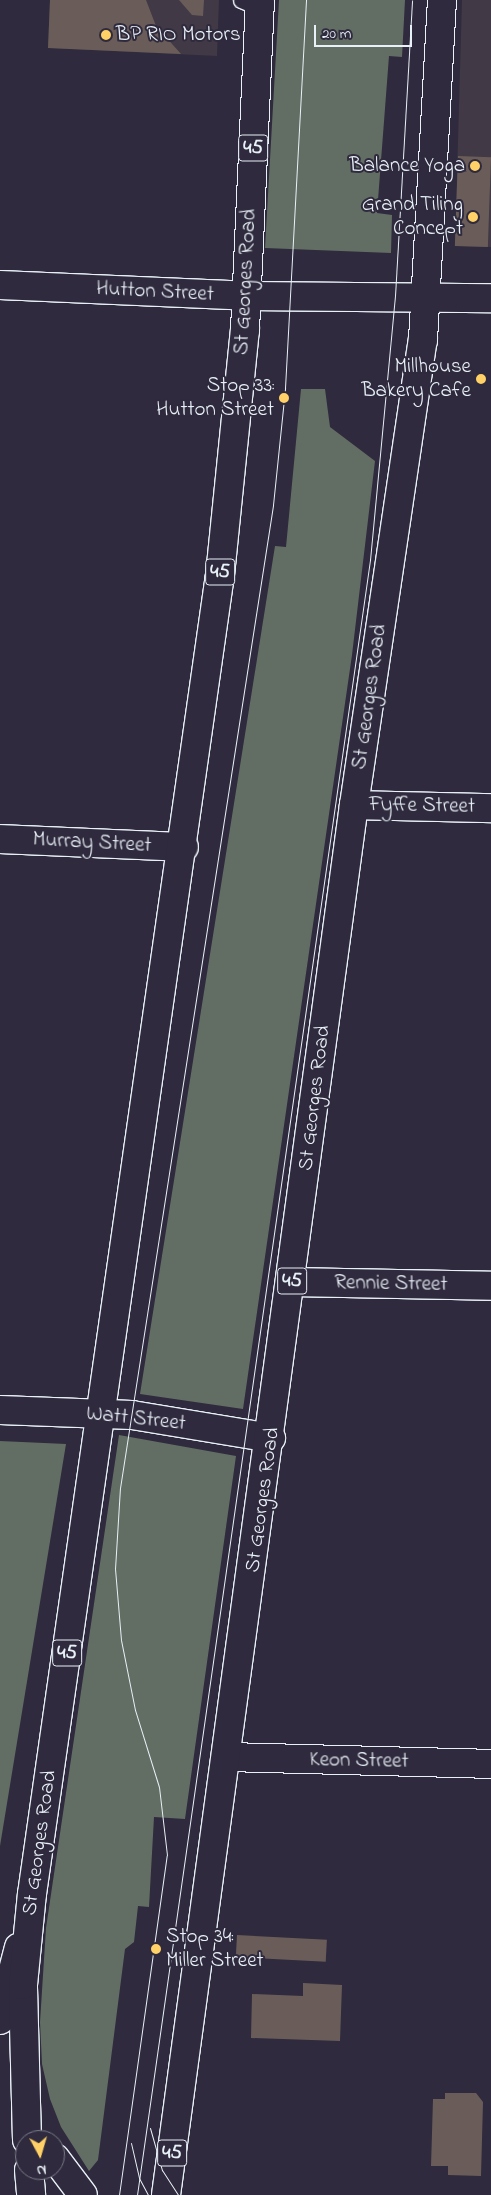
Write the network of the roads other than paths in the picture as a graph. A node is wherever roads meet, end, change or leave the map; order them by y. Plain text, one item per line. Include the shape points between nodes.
1 (442, 0) edge
2 (254, 3) edge
3 (0, 285) edge
4 (247, 296) junction
5 (427, 297) junction
6 (491, 298) edge
7 (354, 805) junction
8 (491, 808) edge
9 (0, 839) edge
10 (184, 847) junction
11 (291, 1282) junction
12 (491, 1286) edge
13 (0, 1410) edge
14 (102, 1413) junction
15 (271, 1438) junction
16 (227, 1757) junction
17 (491, 1764) edge
18 (32, 1894) junction
19 (0, 2020) edge
20 (25, 2111) junction
21 (26, 2130) edge
22 (37, 2130) edge
23 (65, 2171) edge
24 (29, 2180) edge
25 (30, 2195) edge
26 (83, 2195) edge
27 (166, 2195) edge

1 - 5 main road, St Georges Road / 45
2 - 4 main road, St Georges Road / 45
3 - 4 main road, Hutton Street
4 - 5 main road, Hutton Street
4 - 10 main road, St Georges Road / 45 via 220,575
5 - 6 main road, Hutton Street
5 - 7 main road, St Georges Road / 45
7 - 8 main road, Fyffe Street
7 - 11 main road, St Georges Road / 45
9 - 10 main road, Murray Street
10 - 14 main road, St Georges Road / 45
11 - 12 main road, Rennie Street
11 - 15 main road, St Georges Road / 45
13 - 14 main road, Watt Street
14 - 15 main road, Watt Street
14 - 18 main road, St Georges Road / 45
15 - 16 main road, St Georges Road / 45
16 - 17 main road, Keon Street
16 - 27 main road, St Georges Road / 45
18 - 19 main road
18 - 20 main road, St Georges Road / 45 via 23,1985
20 - 21 main road, St Georges Road / 45
20 - 22 main road
23 - 26 main road
24 - 25 main road

